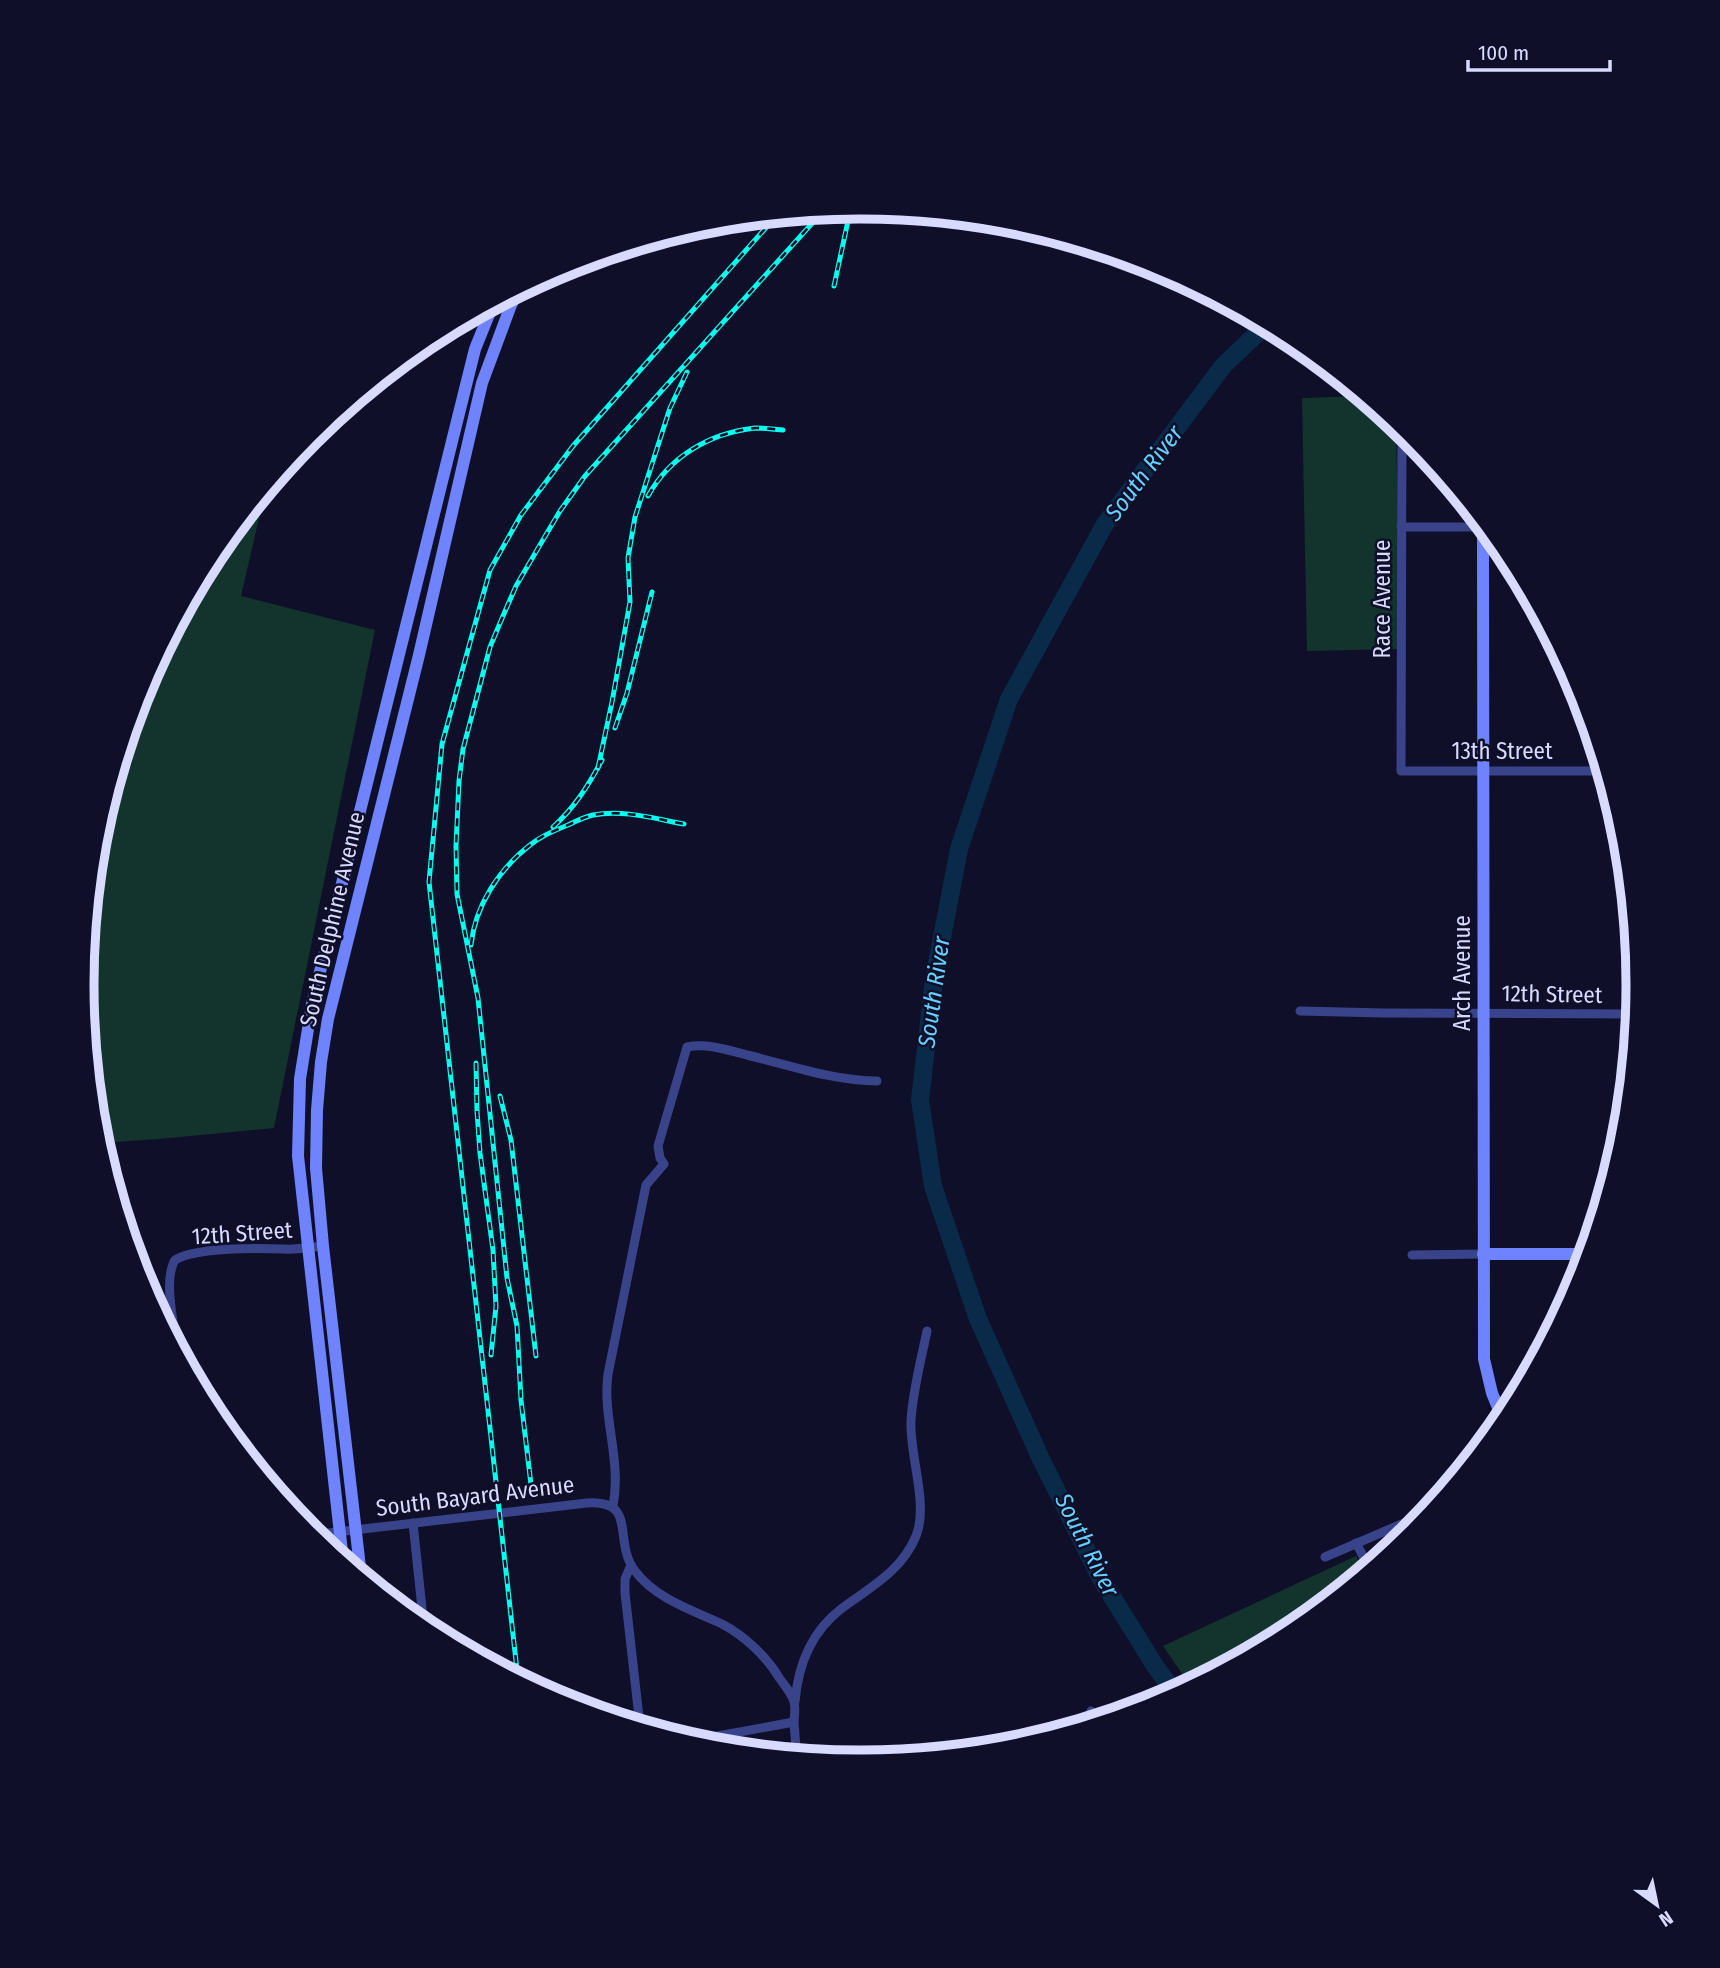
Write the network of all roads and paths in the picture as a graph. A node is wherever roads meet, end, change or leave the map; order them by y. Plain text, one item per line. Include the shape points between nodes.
1 (512, 302) edge
2 (489, 314) edge
3 (1402, 444) edge
4 (1473, 526) edge
5 (1401, 527) junction
6 (1484, 542) edge
7 (1483, 770) junction
8 (1401, 771) joint
9 (1595, 771) edge
10 (1300, 1011) dead end
11 (1483, 1013) junction
12 (1625, 1014) edge
13 (877, 1080) dead end
14 (323, 1247) junction
15 (307, 1248) junction
16 (1483, 1254) junction
17 (1576, 1254) edge
18 (1412, 1255) dead end
19 (174, 1325) edge
20 (927, 1331) dead end
21 (1498, 1407) edge
22 (613, 1506) junction
23 (413, 1523) junction
24 (1403, 1523) edge
25 (356, 1529) junction
26 (340, 1531) junction
27 (327, 1533) edge
28 (1356, 1543) junction
29 (342, 1547) edge
30 (1325, 1557) dead end
31 (1365, 1560) edge
32 (360, 1564) edge
33 (631, 1565) junction
34 (422, 1611) edge
35 (795, 1702) junction
36 (639, 1716) edge
37 (794, 1722) junction
38 (717, 1736) edge
39 (795, 1747) edge

1 - 14 main road, South Delphine Avenue via 482,383 328,1019 317,1110 316,1168
2 - 15 main road, South Delphine Avenue via 475,349 312,1004 298,1118
3 - 5 street, Race Avenue
4 - 5 street
5 - 8 street, Race Avenue
6 - 7 main road, Arch Avenue
7 - 8 street, 13th Street
7 - 9 street, 13th Street
7 - 11 main road, Arch Avenue
10 - 11 street, 12th Street
11 - 12 street, 12th Street
11 - 16 main road, Arch Avenue
13 - 22 street via 687,1046 658,1146 664,1164 646,1185 608,1374 617,1476
14 - 15 street, 12th Street
14 - 25 main road, South Delphine Avenue
15 - 19 street, 12th Street via 251,1248 175,1259 169,1282
15 - 26 main road, South Delphine Avenue
16 - 17 main road
16 - 18 street
16 - 21 main road, Arch Avenue via 1483,1359
20 - 35 street via 911,1422 920,1508 918,1533 896,1567 824,1625 801,1667
22 - 23 street, South Bayard Avenue via 587,1503
22 - 33 street
23 - 25 street, South Bayard Avenue
23 - 34 street
24 - 28 street
25 - 26 street, South Bayard Avenue
25 - 32 main road, South Delphine Avenue
26 - 27 street, South Bayard Avenue
26 - 29 main road, South Delphine Avenue
28 - 30 street
28 - 31 street
33 - 35 street via 655,1590 724,1625 754,1647
33 - 36 street via 625,1592
35 - 37 street
37 - 38 street
37 - 39 street

